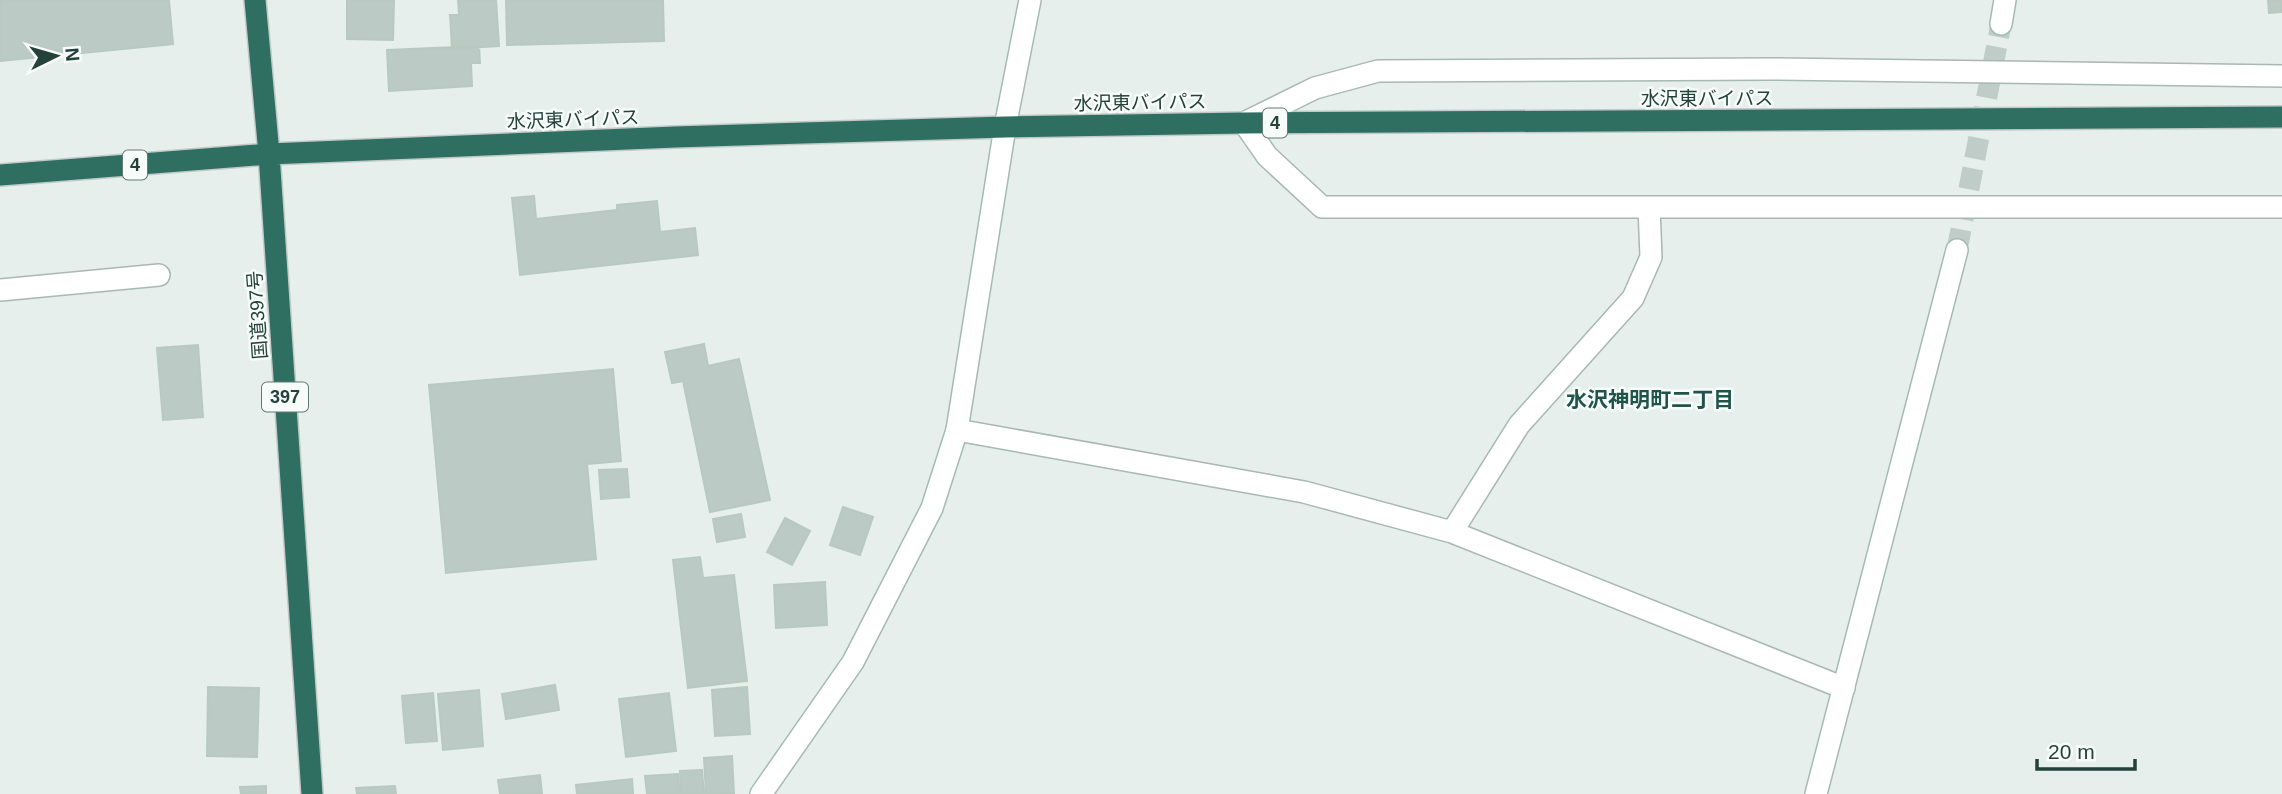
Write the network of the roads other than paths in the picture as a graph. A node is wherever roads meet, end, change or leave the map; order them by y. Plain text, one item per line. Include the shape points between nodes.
1 (255, 0) edge
2 (1030, 0) edge
3 (2005, 0) edge
4 (2001, 24) tunnel mouth
5 (2282, 75) edge
6 (2282, 117) edge
7 (1244, 123) junction
8 (1005, 127) junction
9 (269, 155) junction
10 (0, 175) edge
11 (1649, 207) junction
12 (2282, 207) edge
13 (1957, 250) tunnel mouth
14 (159, 275) dead end
15 (0, 290) edge
16 (957, 430) junction
17 (1452, 532) junction
18 (1844, 688) junction
19 (312, 794) edge
20 (761, 794) edge
21 (1816, 794) edge

1 - 9 highway, 国道397号 / 397
2 - 8 street
3 - 4 street
5 - 7 street via 1772,69 1378,71 1315,88
6 - 7 highway, 水沢東バイパス / 4
7 - 8 highway, 水沢東バイパス / 4
7 - 11 street via 1267,156 1322,207
8 - 9 highway, 水沢東バイパス / 4
8 - 16 street
9 - 10 highway, 水沢東バイパス / 4
9 - 19 highway, 国道397号 / 397
11 - 12 street
11 - 17 street via 1651,257 1633,298 1519,425
13 - 18 street
14 - 15 street
16 - 17 street via 1304,492
16 - 20 street via 932,508 853,662
17 - 18 street
18 - 21 street

